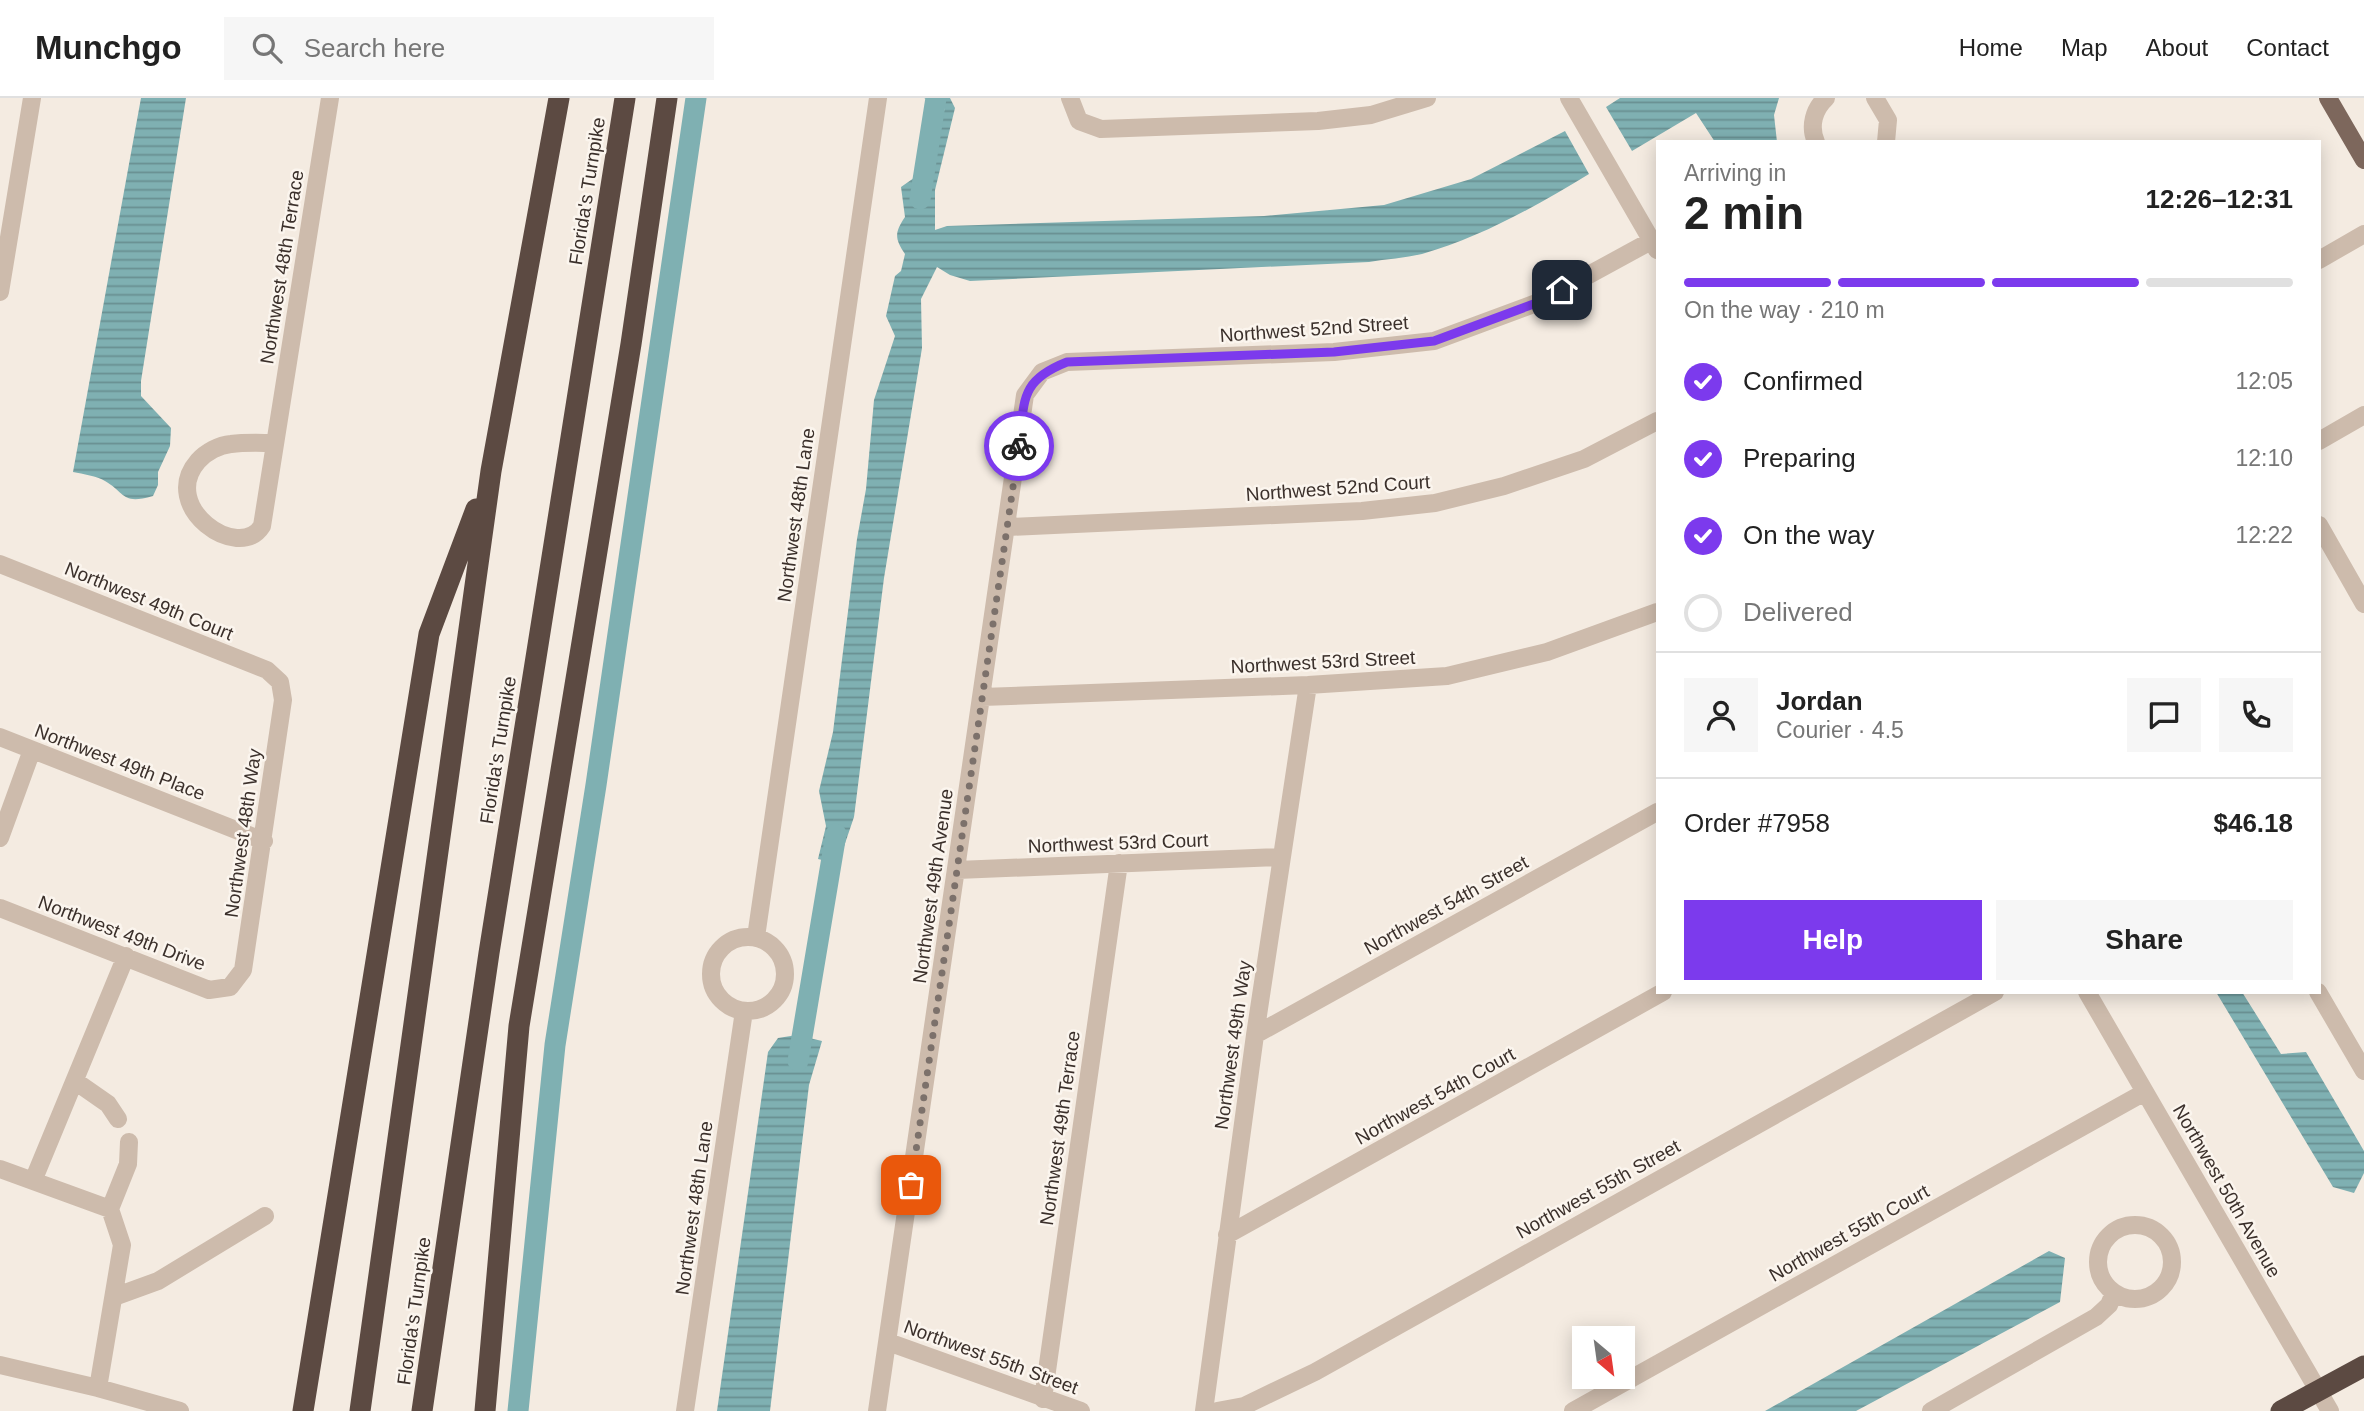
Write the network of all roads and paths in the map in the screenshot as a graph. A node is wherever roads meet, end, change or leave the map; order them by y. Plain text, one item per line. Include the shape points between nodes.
1 (32, 98) edge
2 (330, 98) edge
3 (559, 98) edge
4 (625, 98) edge
5 (667, 98) edge
6 (878, 98) edge
7 (1070, 98) edge
8 (1427, 98) edge
9 (1569, 98) edge
10 (1826, 98) edge
11 (1875, 98) edge
12 (2328, 98) edge
13 (1816, 140) edge
14 (1886, 140) edge
15 (2364, 160) edge
16 (2364, 234) edge
17 (1654, 246) edge
18 (2321, 259) edge
19 (0, 292) edge
20 (1042, 372) joint
21 (2364, 415) edge
22 (1656, 422) edge
23 (2321, 440) edge
24 (275, 443) junction
25 (491, 471) junction
26 (1007, 527) junction
27 (2321, 529) edge
28 (0, 564) edge
29 (2364, 602) edge
30 (1656, 612) edge
31 (280, 682) joint
32 (1308, 685) junction
33 (982, 697) junction
34 (0, 737) edge
35 (32, 750) junction
36 (1656, 813) edge
37 (0, 838) edge
38 (264, 841) junction
39 (1281, 857) junction
40 (1119, 863) junction
41 (957, 870) junction
42 (0, 908) edge
43 (756, 937) junction
44 (127, 956) junction
45 (230, 987) joint
46 (1659, 994) edge
47 (1991, 994) edge
48 (2088, 994) edge
49 (2319, 994) edge
50 (744, 1011) junction
51 (1255, 1035) junction
52 (2364, 1071) edge
53 (75, 1081) junction
54 (2145, 1092) junction
55 (118, 1119) dead end
56 (129, 1142) dead end
57 (0, 1170) edge
58 (33, 1181) junction
59 (110, 1209) junction
60 (265, 1216) dead end
61 (1227, 1236) junction
62 (2114, 1293) junction
63 (114, 1297) junction
64 (888, 1342) junction
65 (0, 1366) edge
66 (2364, 1366) edge
67 (98, 1388) junction
68 (2318, 1390) junction
69 (1043, 1399) junction
70 (180, 1411) edge
71 (303, 1411) edge
72 (360, 1411) edge
73 (422, 1411) edge
74 (485, 1411) edge
75 (685, 1411) edge
76 (877, 1411) edge
77 (1081, 1411) edge
78 (1204, 1411) edge
79 (1217, 1411) edge
80 (1573, 1411) edge
81 (1931, 1411) edge
82 (2281, 1411) edge
83 (2330, 1411) edge

1 - 19 street
2 - 24 street, Northwest 48th Terrace
3 - 25 highway, Florida's Turnpike
4 - 73 highway, Florida's Turnpike via 491,940
5 - 74 highway via 519,1026
6 - 43 street, Northwest 48th Lane
7 - 8 street via 1079,121 1101,129 1318,121 1371,115
9 - 17 street
10 - 13 street via 1812,124
11 - 14 street via 1888,120
12 - 15 main road
16 - 18 street
17 - 20 street, Northwest 52nd Street via 1539,302 1434,341 1334,352 1067,362
20 - 26 street, Northwest 49th Avenue via 1025,395
21 - 23 street
22 - 26 street, Northwest 52nd Court via 1584,459 1435,503
24 - 24 street, Northwest 48th Terrace via 230,444 202,457 193,467 186,489 201,522 242,539 258,532
25 - 71 highway via 429,634
25 - 72 highway, Florida's Turnpike
26 - 33 street, Northwest 49th Avenue
27 - 29 street
28 - 31 street, Northwest 49th Court via 267,670
30 - 32 street, Northwest 53rd Street via 1547,652 1447,676
31 - 38 street, Northwest 48th Way via 283,700
32 - 33 street, Northwest 53rd Street
32 - 39 street, Northwest 49th Way
33 - 41 street, Northwest 49th Avenue
34 - 35 street, Northwest 49th Place
35 - 37 street
35 - 38 street, Northwest 49th Place
36 - 51 street, Northwest 54th Street
38 - 45 street, Northwest 48th Way via 243,970
39 - 40 street, Northwest 53rd Court
39 - 51 street, Northwest 49th Way
40 - 41 street, Northwest 53rd Court
40 - 69 street, Northwest 49th Terrace
41 - 64 street, Northwest 49th Avenue
42 - 44 street, Northwest 49th Drive
43 - 50 street via 767,941 782,957 785,980 775,1000
43 - 50 street via 732,940 715,956 711,968 715,991 732,1007
44 - 45 street, Northwest 49th Drive via 209,990
44 - 53 street
46 - 61 street, Northwest 54th Court
47 - 79 street, Northwest 55th Street via 1315,1372 1244,1406
48 - 54 street, Northwest 50th Avenue
49 - 52 street
50 - 75 street, Northwest 48th Lane
51 - 61 street, Northwest 49th Way
53 - 55 street via 108,1104
53 - 58 street
54 - 68 street, Northwest 50th Avenue
54 - 80 street, Northwest 55th Court
56 - 59 street via 128,1164
57 - 58 street
58 - 59 street
59 - 63 street via 122,1245
60 - 63 street via 158,1280
61 - 78 street, Northwest 49th Way
62 - 62 street via 2136,1299 2165,1282 2170,1249 2156,1231 2134,1225 2112,1232 2104,1241 2098,1263
62 - 81 street via 2096,1317
63 - 67 street
64 - 69 street, Northwest 55th Street
64 - 76 street, Northwest 49th Avenue
65 - 67 street
66 - 68 highway
67 - 70 street
68 - 82 highway
68 - 83 street, Northwest 50th Avenue
69 - 77 street, Northwest 55th Street

